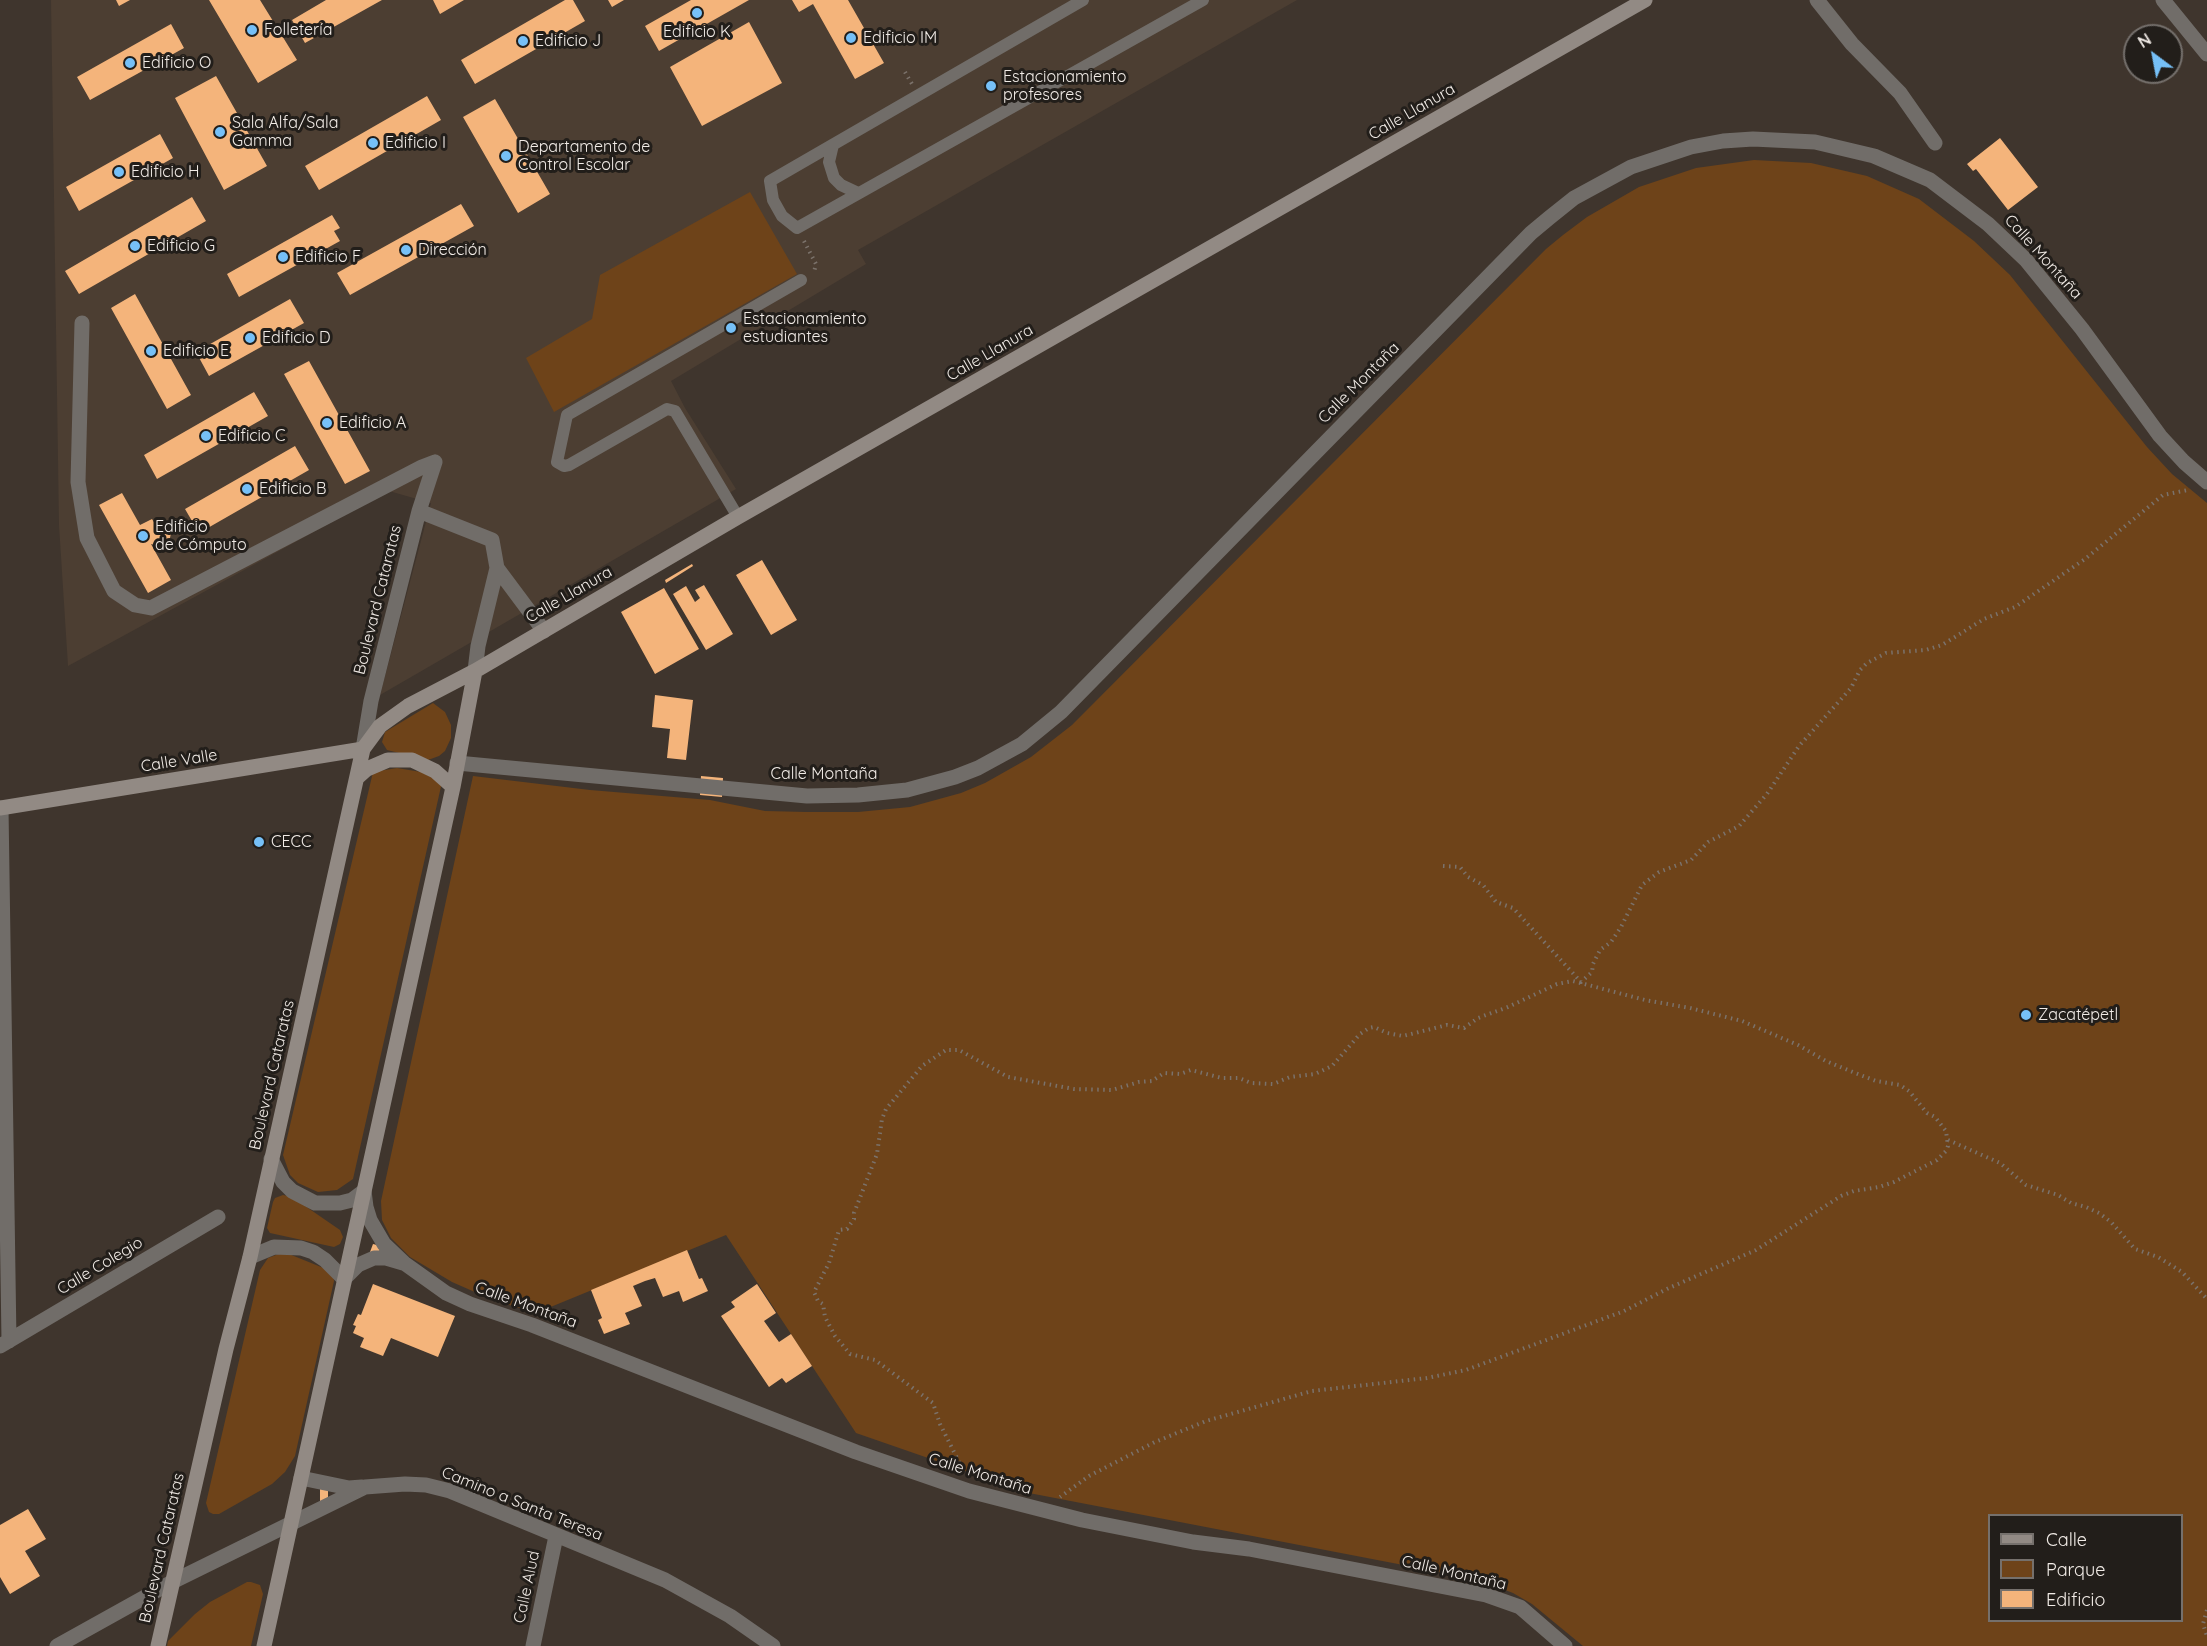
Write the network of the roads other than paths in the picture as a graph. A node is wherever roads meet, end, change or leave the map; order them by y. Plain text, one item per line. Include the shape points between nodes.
1 (1083, 0) edge
2 (1203, 0) edge
3 (1645, 0) edge
4 (1817, 0) edge
5 (2163, 0) edge
6 (2207, 54) edge
7 (1935, 143) dead end
8 (833, 145) junction
9 (858, 193) junction
10 (801, 280) road end
11 (82, 323) dead end
12 (2207, 482) edge
13 (420, 511) junction
14 (738, 517) junction
15 (497, 568) junction
16 (544, 631) junction
17 (475, 671) junction
18 (363, 749) junction
19 (457, 763) junction
20 (358, 777) junction
21 (453, 788) junction
22 (0, 808) edge
23 (271, 1159) junction
24 (364, 1191) junction
25 (218, 1217) dead end
26 (250, 1257) junction
27 (404, 1263) junction
28 (344, 1279) junction
29 (5, 1344) edge
30 (301, 1478) junction
31 (365, 1487) junction
32 (291, 1524) junction
33 (556, 1536) junction
34 (172, 1582) junction
35 (57, 1646) edge
36 (158, 1646) edge
37 (264, 1646) edge
38 (533, 1646) edge
39 (772, 1646) edge
40 (1565, 1646) edge

1 - 8 lane
2 - 9 lane
3 - 14 street, Calle Llanura
4 - 7 street via 1852,44 1900,93
5 - 6 street
8 - 9 lane via 829,162 834,178
8 - 9 lane via 770,181 777,208 797,228
10 - 14 lane via 567,415 557,462 564,466 667,409 675,411
11 - 13 street, Boulevard Cataratas via 78,482 87,538 114,591 135,605 152,608 435,462
12 - 19 street, Calle Montaña via 2160,436 2026,260 1988,224 1930,180 1874,156 1825,143 1784,139 1723,141 1630,167 1574,198 1549,218 1060,712 1022,744 978,768 907,790 815,796
13 - 15 street, Boulevard Cataratas via 492,540
13 - 18 street, Boulevard Cataratas via 371,701
14 - 16 street, Calle Llanura
15 - 16 street
15 - 17 street
16 - 17 street, Calle Llanura
17 - 18 street, Calle Llanura via 408,706 380,726
17 - 19 street
18 - 20 street, Boulevard Cataratas
18 - 22 street, Calle Valle
19 - 21 street
20 - 21 street via 388,760 412,760 435,771
20 - 23 street, Boulevard Cataratas
21 - 24 street
22 - 29 street
23 - 24 street via 287,1187 315,1203 340,1203
23 - 26 street, Boulevard Cataratas
24 - 27 street, Calle Montaña via 376,1232
24 - 28 street
25 - 29 street, Calle Colegio
26 - 28 street via 274,1247 301,1248 325,1260
26 - 34 street, Boulevard Cataratas
27 - 28 street, Calle Montaña via 374,1258 358,1265
27 - 40 street, Calle Montaña via 470,1304 912,1473 1093,1523 1486,1595 1520,1607
28 - 30 street
30 - 31 street via 349,1488
30 - 32 street
31 - 32 street, Camino a Santa Teresa
31 - 33 street, Camino a Santa Teresa via 405,1484 450,1491
32 - 34 street, Camino a Santa Teresa
32 - 37 street
33 - 38 street, Calle Alud
33 - 39 street, Camino a Santa Teresa via 674,1584
34 - 35 street, Camino a Santa Teresa
34 - 36 street, Boulevard Cataratas

